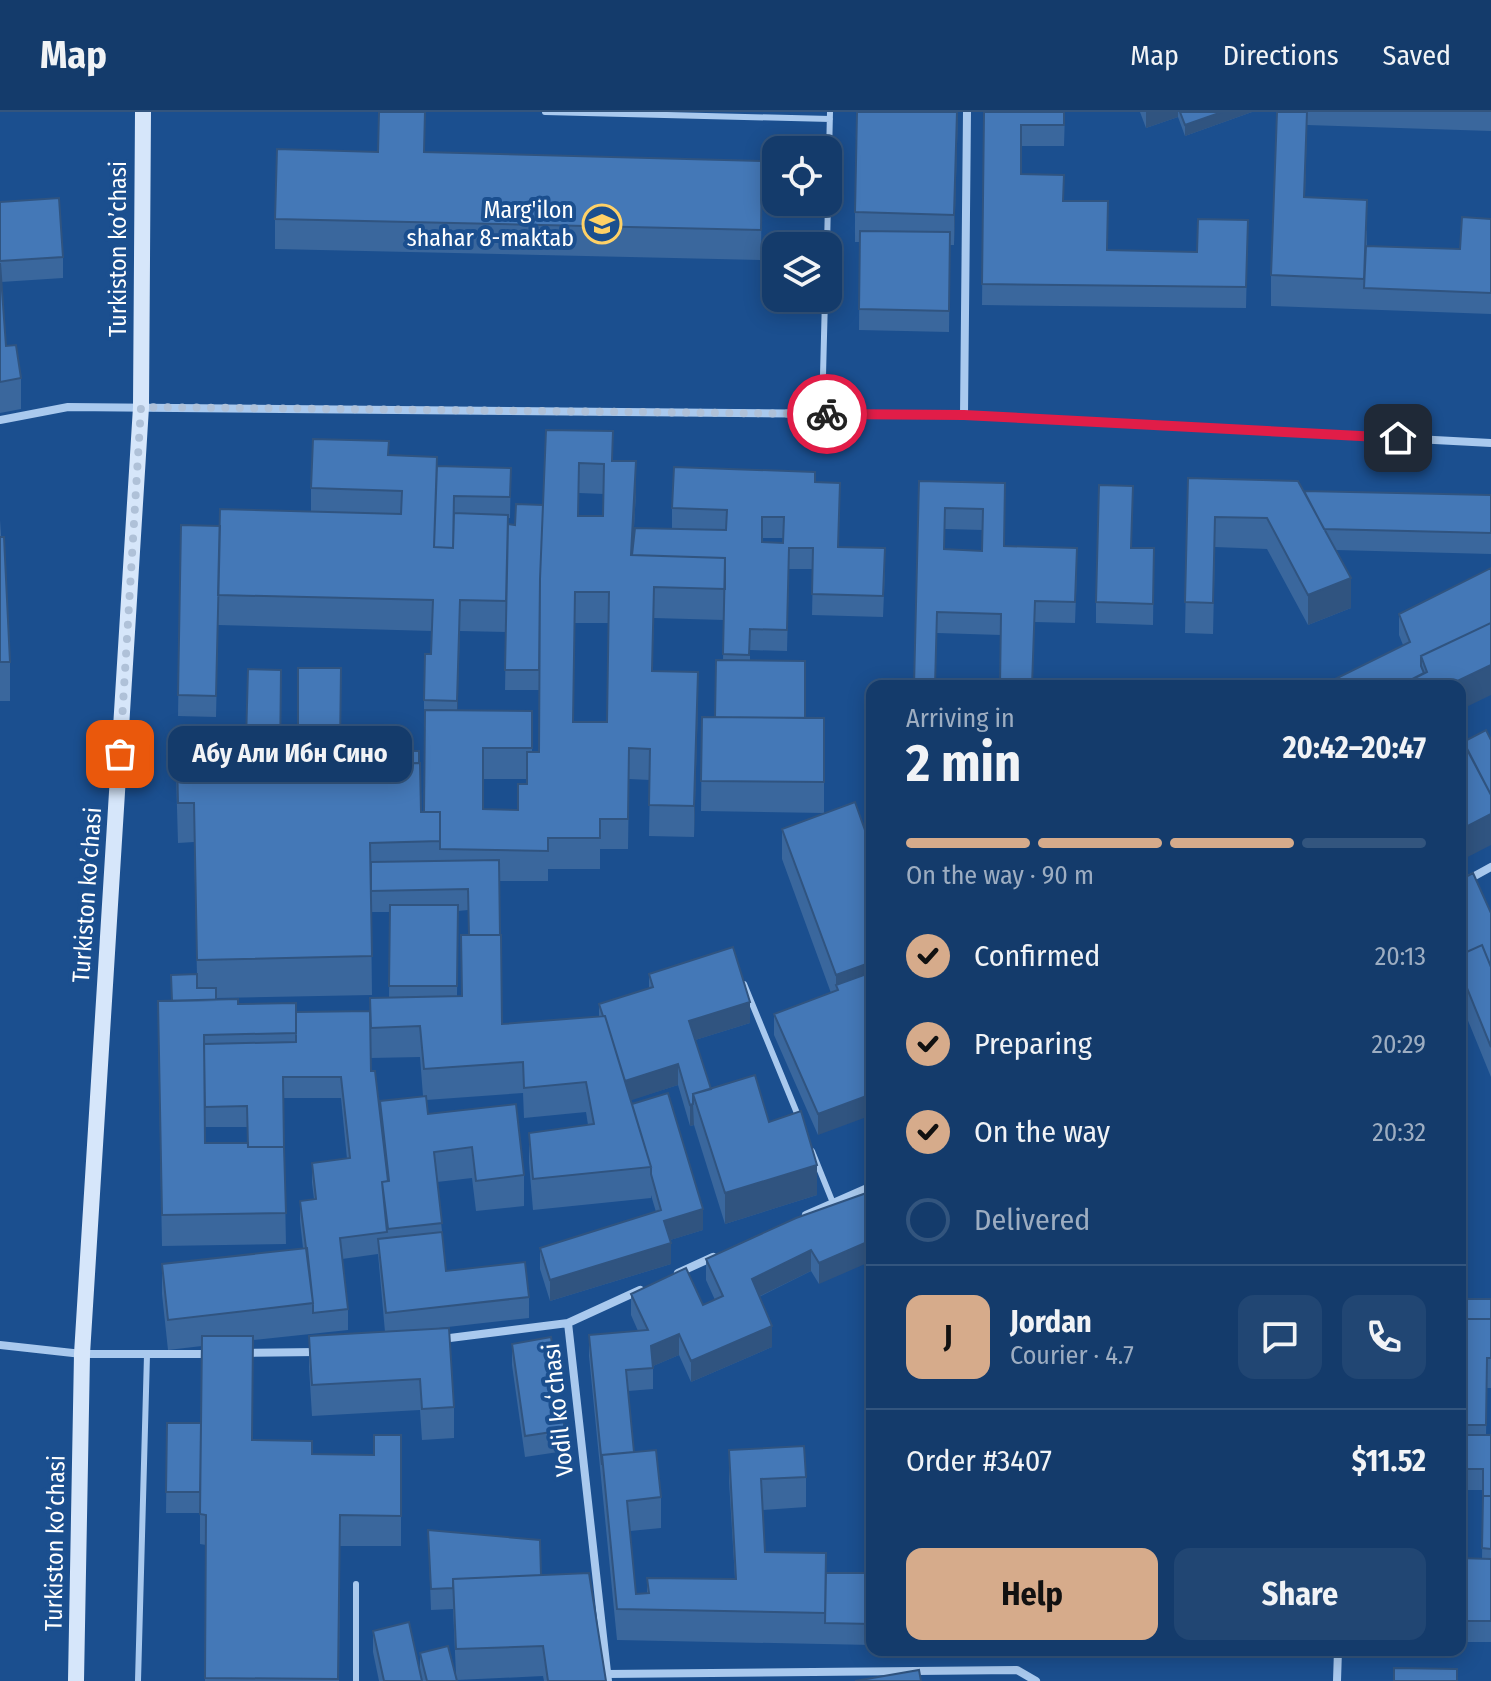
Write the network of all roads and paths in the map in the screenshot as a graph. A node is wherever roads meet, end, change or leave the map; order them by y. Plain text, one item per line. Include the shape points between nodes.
1 (143, 112) edge
2 (545, 112) edge
3 (967, 112) edge
4 (830, 115) edge
5 (830, 136) edge
6 (825, 312) edge
7 (141, 407) junction
8 (822, 414) junction
9 (964, 415) junction
10 (0, 420) edge
11 (1491, 443) edge
12 (1491, 867) edge
13 (1466, 881) edge
14 (738, 971) edge
15 (804, 1130) edge
16 (810, 1145) edge
17 (866, 1189) edge
18 (833, 1203) junction
19 (792, 1222) edge
20 (722, 1253) edge
21 (666, 1279) edge
22 (652, 1285) edge
23 (568, 1323) junction
24 (426, 1341) edge
25 (0, 1345) edge
26 (332, 1352) edge
27 (239, 1353) edge
28 (82, 1354) junction
29 (224, 1354) edge
30 (147, 1355) junction
31 (356, 1584) dead end
32 (1338, 1656) edge
33 (608, 1677) edge
34 (76, 1681) edge
35 (138, 1681) edge
36 (356, 1681) edge
37 (1036, 1681) edge
38 (1337, 1681) edge

1 - 7 main road, Turkiston ko’chasi
2 - 4 lane
3 - 9 street
4 - 5 lane
6 - 8 lane
7 - 8 street
7 - 10 street via 68,407
7 - 28 main road, Turkiston ko’chasi
8 - 9 street
9 - 11 street
12 - 13 street
14 - 15 lane
16 - 18 lane
17 - 18 street
18 - 19 street
20 - 21 street
22 - 23 street, Vodil koʻchasi
23 - 24 street
23 - 33 street, Vodil koʻchasi
25 - 28 street
26 - 27 street
28 - 30 street
28 - 34 main road, Turkiston ko’chasi
29 - 30 street
30 - 35 lane
31 - 36 lane
32 - 38 street
33 - 37 street via 1017,1670

